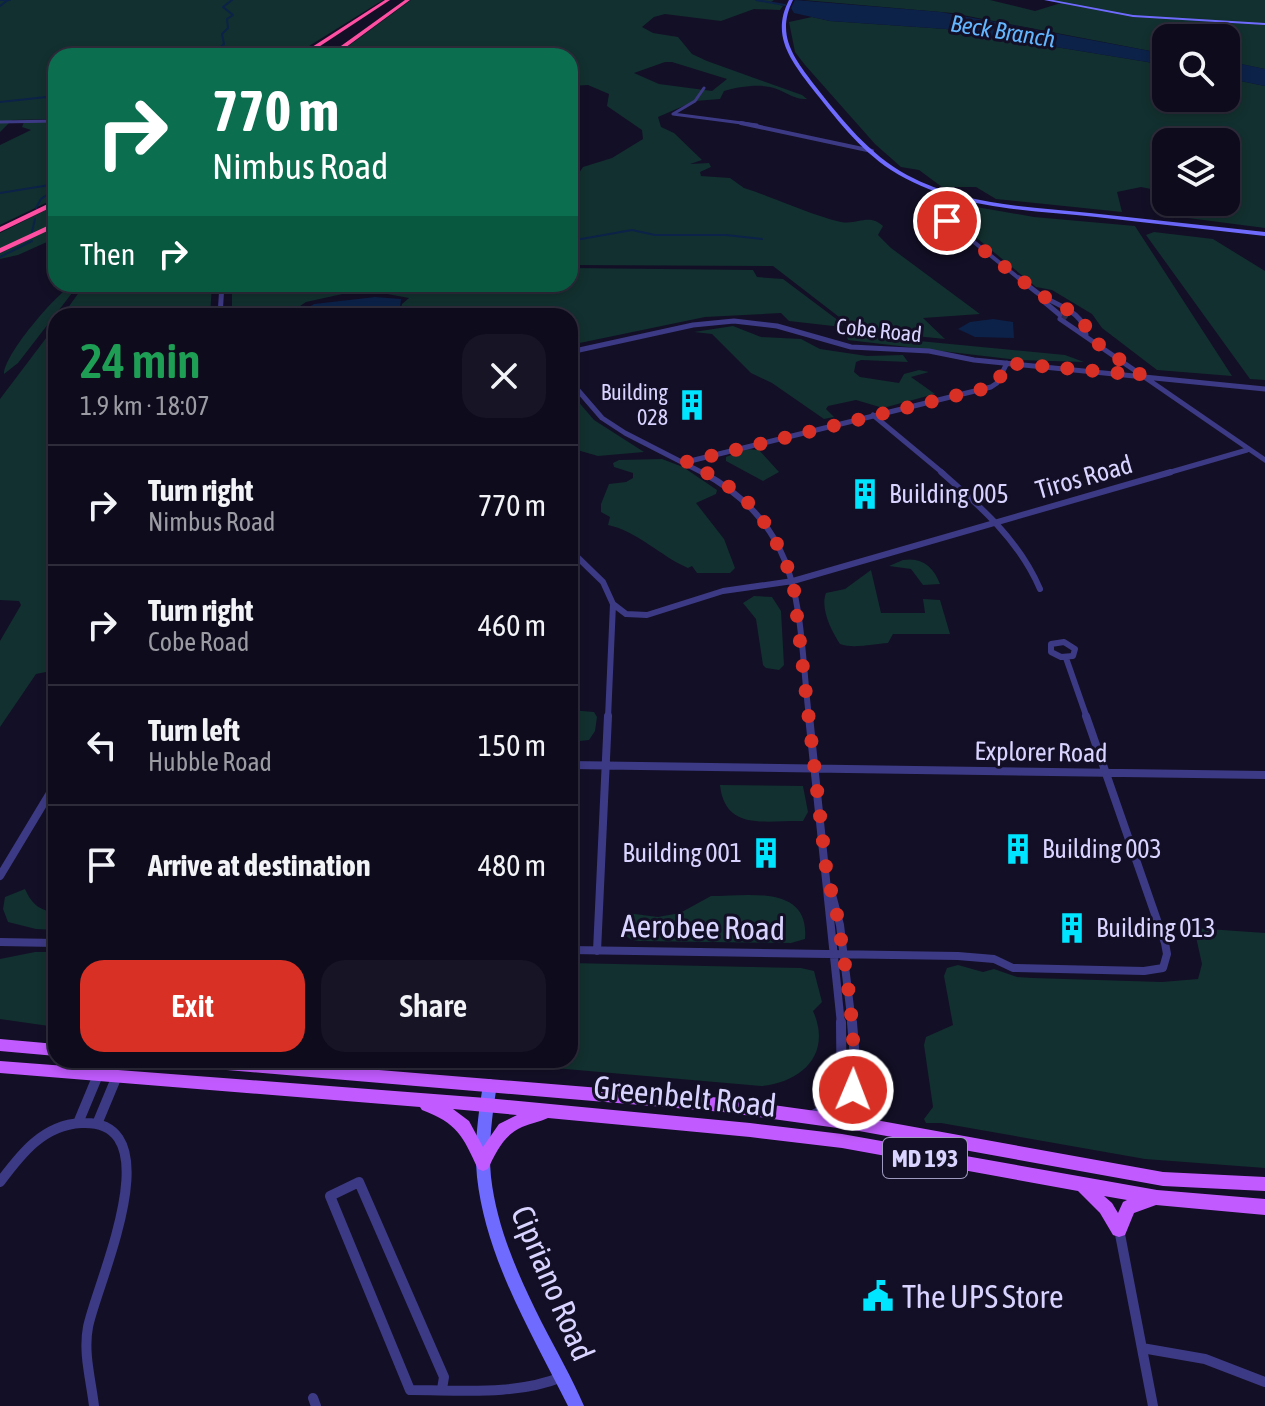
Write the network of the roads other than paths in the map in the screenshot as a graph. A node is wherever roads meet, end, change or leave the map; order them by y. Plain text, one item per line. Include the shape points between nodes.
1 (388, 0) edge
2 (408, 0) edge
3 (791, 0) edge
4 (1046, 0) edge
5 (1265, 24) edge
6 (313, 48) edge
7 (341, 48) edge
8 (704, 88) dead end
9 (48, 121) edge
10 (0, 122) edge
11 (872, 151) junction
12 (945, 193) junction
13 (48, 206) edge
14 (48, 228) edge
15 (0, 230) edge
16 (1265, 234) edge
17 (0, 251) edge
18 (1011, 273) junction
19 (1086, 335) junction
20 (578, 350) edge
21 (1007, 363) junction
22 (1141, 375) junction
23 (1265, 389) edge
24 (578, 390) edge
25 (873, 415) junction
26 (1247, 450) junction
27 (1265, 460) edge
28 (686, 462) junction
29 (996, 523) junction
30 (578, 558) edge
31 (793, 581) junction
32 (1040, 589) dead end
33 (613, 604) junction
34 (1066, 658) dead end
35 (578, 765) edge
36 (606, 766) junction
37 (816, 769) junction
38 (1106, 773) junction
39 (1265, 775) edge
40 (48, 796) edge
41 (0, 876) edge
42 (0, 942) edge
43 (48, 943) edge
44 (578, 950) edge
45 (597, 951) junction
46 (839, 955) junction
47 (0, 1045) edge
48 (48, 1049) edge
49 (0, 1067) edge
50 (279, 1068) edge
51 (98, 1075) junction
52 (117, 1076) junction
53 (490, 1085) junction
54 (840, 1086) junction
55 (409, 1099) junction
56 (486, 1105) junction
57 (554, 1111) junction
58 (843, 1115) junction
59 (809, 1117) junction
60 (78, 1123) junction
61 (97, 1124) junction
62 (483, 1164) junction
63 (0, 1182) edge
64 (1265, 1184) edge
65 (1084, 1187) junction
66 (1157, 1198) junction
67 (1265, 1207) edge
68 (1119, 1229) junction
69 (1142, 1348) junction
70 (562, 1377) junction
71 (1265, 1382) edge
72 (442, 1389) junction
73 (94, 1406) edge
74 (576, 1406) edge
75 (1153, 1406) edge

1 - 6 highway
2 - 7 highway
3 - 11 main road via 784,25 790,57
4 - 5 main road via 1133,16
8 - 11 street via 695,101 673,114 741,121
9 - 10 street
11 - 12 main road via 903,175
12 - 16 main road via 1017,208
12 - 18 street via 933,201 933,209
13 - 15 highway
14 - 17 highway
18 - 19 street via 1014,282
18 - 19 street via 1074,313 1085,324
19 - 22 street
20 - 21 street, Cobe Road via 734,321 777,326 851,347
21 - 22 street, Cobe Road
21 - 25 street via 991,387
22 - 23 street
22 - 26 street
24 - 28 street via 602,418
25 - 28 street
25 - 29 street
26 - 27 street
26 - 29 street, Tiros Road
28 - 31 street via 725,484 762,518
29 - 31 street, Tiros Road
29 - 32 street via 1033,567
30 - 33 street via 603,582
31 - 33 street, Tiros Road via 723,591 647,615 626,614
31 - 37 street
33 - 36 street
34 - 38 street
35 - 36 street, Explorer Road
36 - 37 street, Explorer Road
36 - 45 street
37 - 38 street, Explorer Road
37 - 46 street via 827,899
38 - 39 street, Explorer Road
38 - 46 street, Aerobee Road via 1165,943 1163,968 1024,969 984,957
40 - 41 street
42 - 43 street
44 - 45 street, Aerobee Road
45 - 46 street, Aerobee Road
46 - 54 street
46 - 58 street via 855,1057 853,1090
47 - 48 main road
49 - 51 main road, Greenbelt Road / MD 193
50 - 53 main road, Greenbelt Road / MD 193
51 - 52 main road, Greenbelt Road / MD 193
51 - 60 street
52 - 55 main road, Greenbelt Road / MD 193
52 - 61 street
53 - 56 main road, Cipriano Road
53 - 59 main road, Greenbelt Road / MD 193
54 - 58 street
54 - 59 street via 829,1107
55 - 56 main road, Greenbelt Road / MD 193
55 - 62 main road via 463,1122
56 - 57 main road, Greenbelt Road / MD 193
56 - 62 main road, Cipriano Road
57 - 62 main road via 519,1118 504,1128
57 - 65 main road, Greenbelt Road / MD 193 via 842,1141
58 - 59 main road, Greenbelt Road / MD 193
58 - 64 main road, Greenbelt Road / MD 193 via 1163,1179
60 - 61 street
60 - 63 street via 38,1138
61 - 73 street via 120,1138 126,1168 120,1227 88,1324
62 - 70 main road, Cipriano Road via 498,1236
65 - 66 main road, Greenbelt Road / MD 193
65 - 68 main road
66 - 67 main road, Greenbelt Road / MD 193
66 - 68 main road via 1129,1207
68 - 69 street
69 - 71 street via 1199,1356
69 - 75 street
70 - 72 street via 537,1388
70 - 74 main road, Cipriano Road
72 - 72 street via 410,1390 330,1196 359,1182 444,1377

